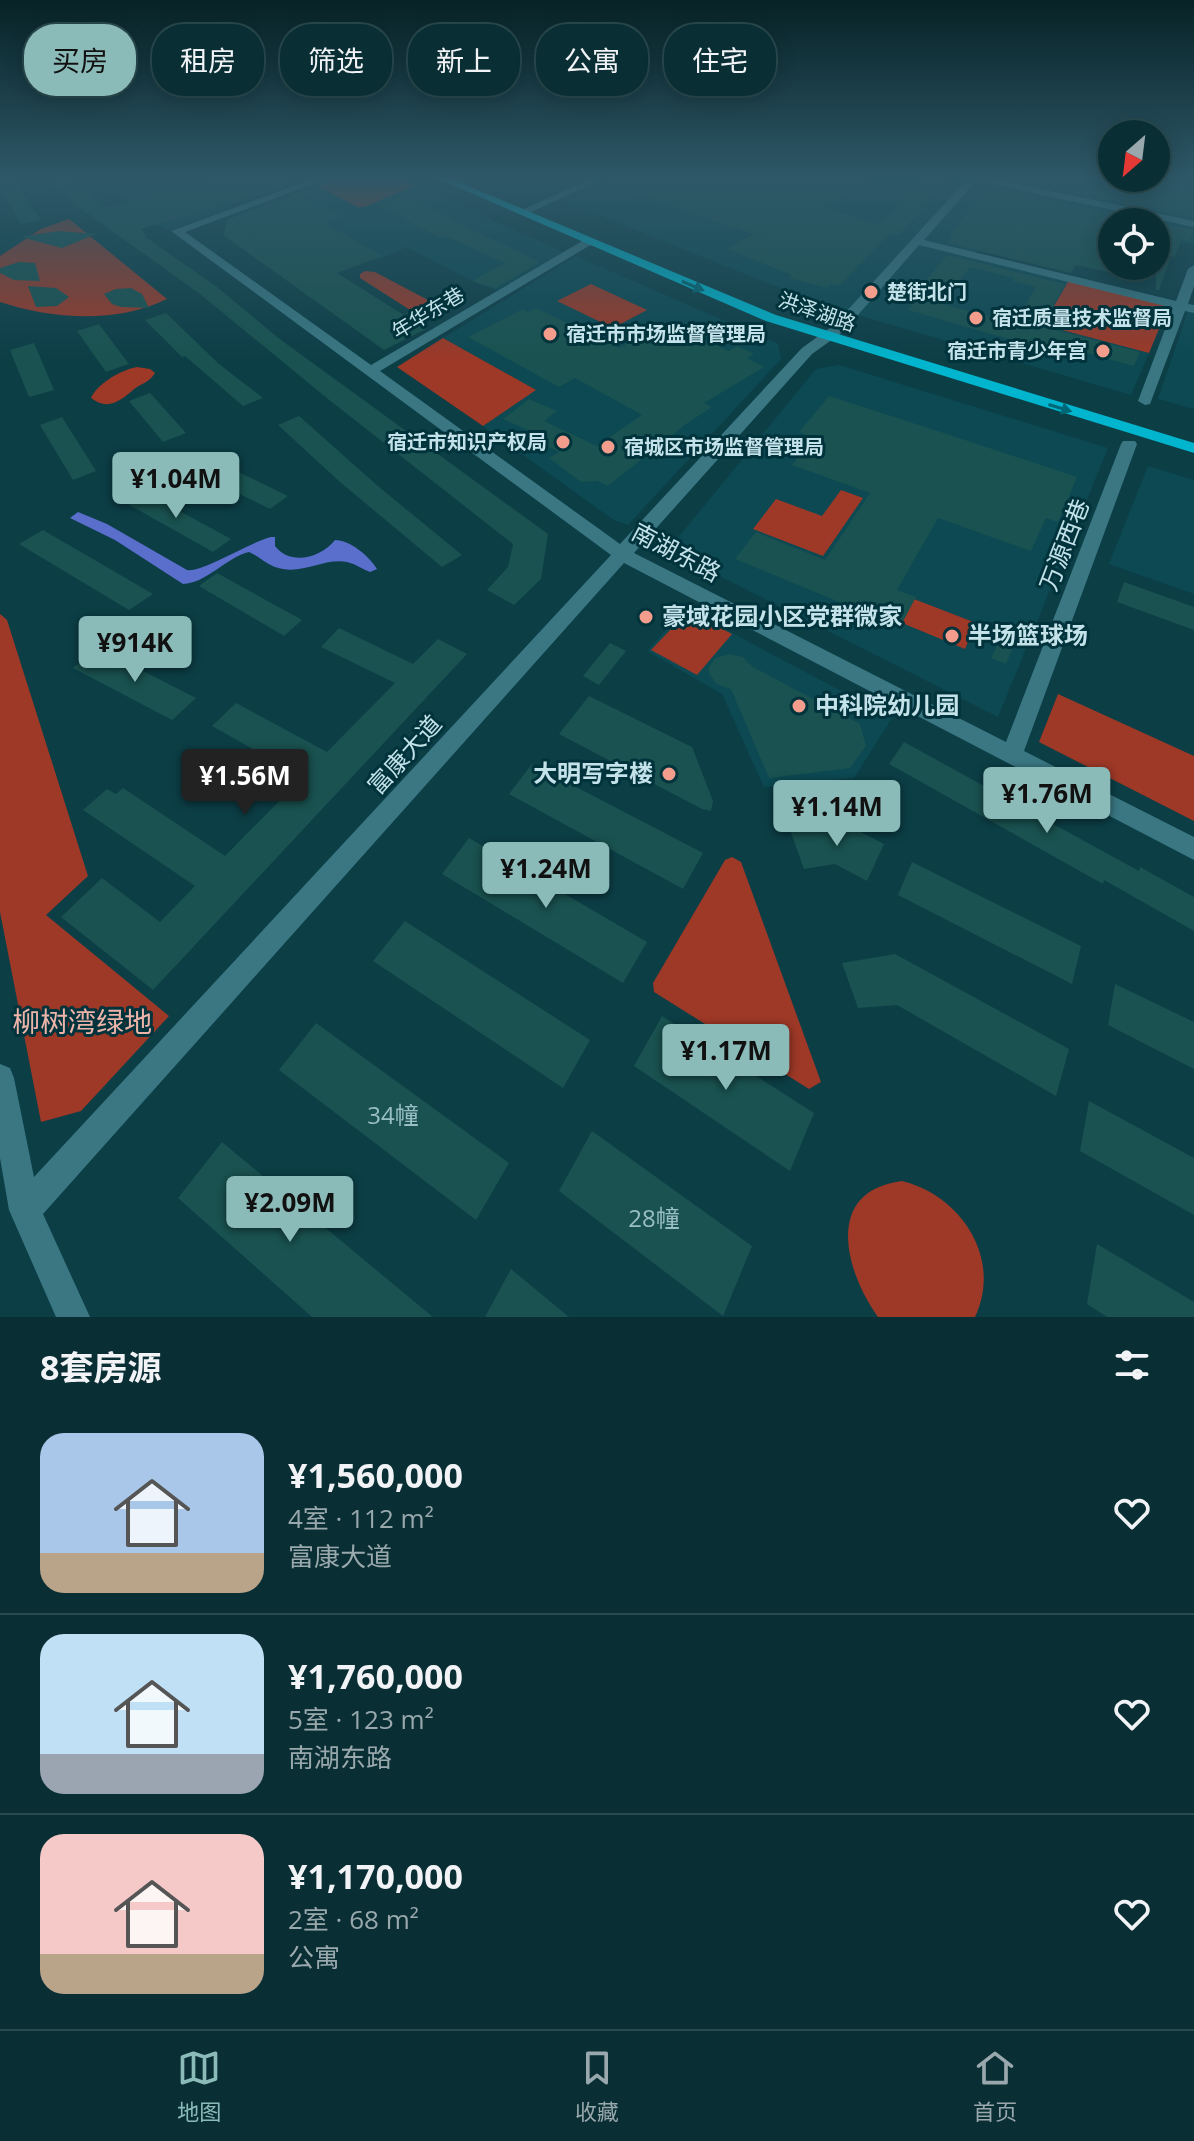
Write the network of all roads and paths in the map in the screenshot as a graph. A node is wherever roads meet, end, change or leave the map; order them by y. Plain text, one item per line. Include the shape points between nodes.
1 (189, 239) edge
2 (582, 239) edge
3 (618, 239) edge
4 (916, 241) joint
5 (588, 242) junction
6 (1194, 269) edge
7 (1187, 307) edge
8 (832, 332) junction
9 (372, 370) junction
10 (1145, 401) dead end
11 (1194, 433) edge
12 (1129, 444) dead end
13 (1194, 448) edge
14 (623, 555) junction
15 (1012, 754) junction
16 (1194, 849) edge
17 (0, 1078) edge
18 (25, 1210) junction
19 (73, 1317) edge

1 - 9 street, 南湖东路
2 - 5 main road, 洪泽湖路
3 - 8 main road, 洪泽湖路
4 - 7 street
4 - 8 street, 富康大道
5 -> 8 main road, 洪泽湖路 via 771,318
5 - 9 street, 年华东巷
6 - 7 street
7 - 10 street
8 - 11 main road, 洪泽湖路
8 -> 13 main road, 洪泽湖路
8 - 14 street, 富康大道 via 807,351
9 - 14 street, 南湖东路
12 - 15 street, 万源西巷
14 - 15 street, 南湖东路
14 - 18 street, 富康大道
15 - 16 street, 南湖东路
17 - 18 street
18 - 19 street

